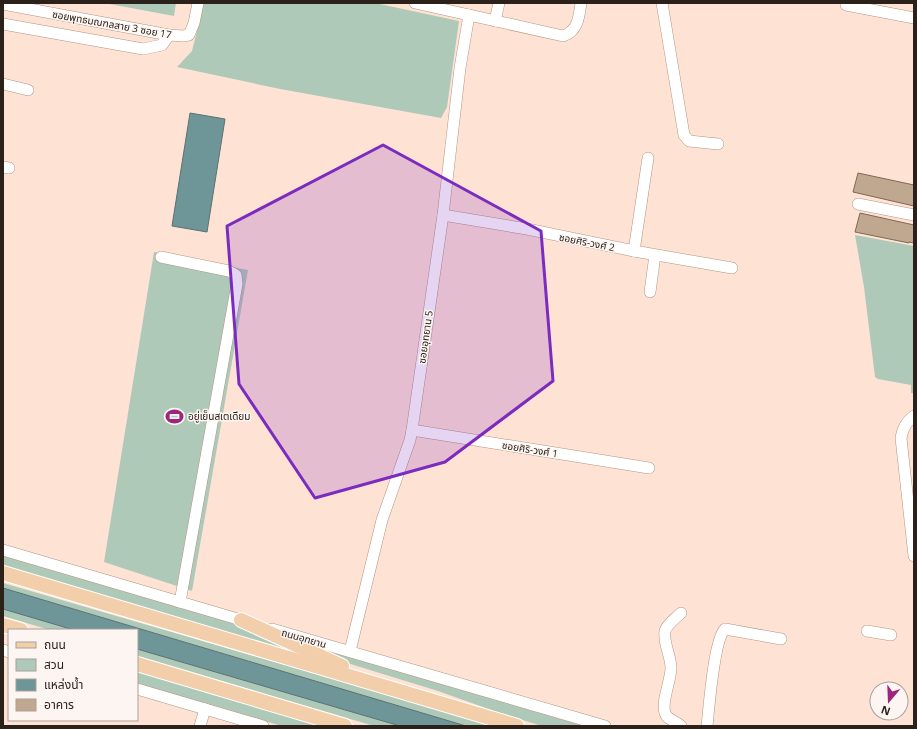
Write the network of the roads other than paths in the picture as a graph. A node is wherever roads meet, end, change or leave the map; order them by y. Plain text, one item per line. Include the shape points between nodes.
1 (198, 3) edge
2 (415, 3) edge
3 (499, 3) edge
4 (581, 3) edge
5 (662, 3) edge
6 (3, 4) edge
7 (846, 4) dead end
8 (17, 5) edge
9 (469, 15) junction
10 (914, 18) edge
11 (496, 21) junction
12 (3, 24) edge
13 (169, 35) junction
14 (3, 84) edge
15 (28, 90) dead end
16 (718, 144) dead end
17 (648, 158) dead end
18 (858, 204) dead end
19 (443, 215) junction
20 (914, 215) edge
21 (634, 251) junction
22 (655, 255) junction
23 (161, 257) dead end
24 (732, 268) dead end
25 (650, 292) dead end
26 (914, 416) edge
27 (412, 430) junction
28 (649, 468) dead end
29 (3, 550) edge
30 (914, 556) edge
31 (3, 573) edge
32 (180, 602) junction
33 (681, 613) dead end
34 (241, 620) junction
35 (3, 625) edge
36 (17, 629) edge
37 (867, 631) dead end
38 (891, 634) dead end
39 (781, 639) dead end
40 (350, 651) junction
41 (138, 664) edge
42 (365, 680) junction
43 (138, 689) edge
44 (205, 709) junction
45 (200, 726) edge
46 (263, 726) edge
47 (345, 726) edge
48 (517, 726) edge
49 (605, 726) edge
50 (681, 726) edge
51 (707, 726) edge

1 - 13 street, ซอยพุทธมณฑลสาย 3 ซอย 17 via 189,35
2 - 9 street
3 - 11 street
4 - 11 street via 578,23 574,30 562,36
5 - 16 street via 684,135 689,141
6 - 8 street, ซอยพุทธมณฑลสาย 3 ซอย 17
7 - 10 street
8 - 13 street, ซอยพุทธมณฑลสาย 3 ซอย 17
9 - 11 street
9 - 19 street, ซอยอุทยาน 5 via 460,68
12 - 13 street via 143,49 162,45
14 - 15 street
17 - 21 street
18 - 20 street
19 - 21 street, ซอยศิริ-วงศ์ 2
19 - 27 street, ซอยอุทยาน 5
21 - 22 street, ซอยศิริ-วงศ์ 2
22 - 24 street, ซอยศิริ-วงศ์ 2
22 - 25 street
23 - 32 street via 230,272 236,275 237,284
26 - 30 street via 903,429 901,438
27 - 28 street, ซอยศิริ-วงศ์ 1
27 - 40 street, ซอยอุทยาน 5 via 382,520
29 - 32 street, ถนนอุทยาน
31 - 42 main road
32 - 34 street, ถนนอุทยาน
33 - 50 street via 668,625 665,633 671,668 664,710 668,718
34 - 40 street, ถนนอุทยาน
34 - 42 main road via 336,663
35 - 36 main road
37 - 38 street
39 - 51 street via 725,629 722,632 716,649
40 - 49 street, ถนนอุทยาน
41 - 47 main road
42 - 48 main road
43 - 44 street
44 - 45 street
44 - 46 street

